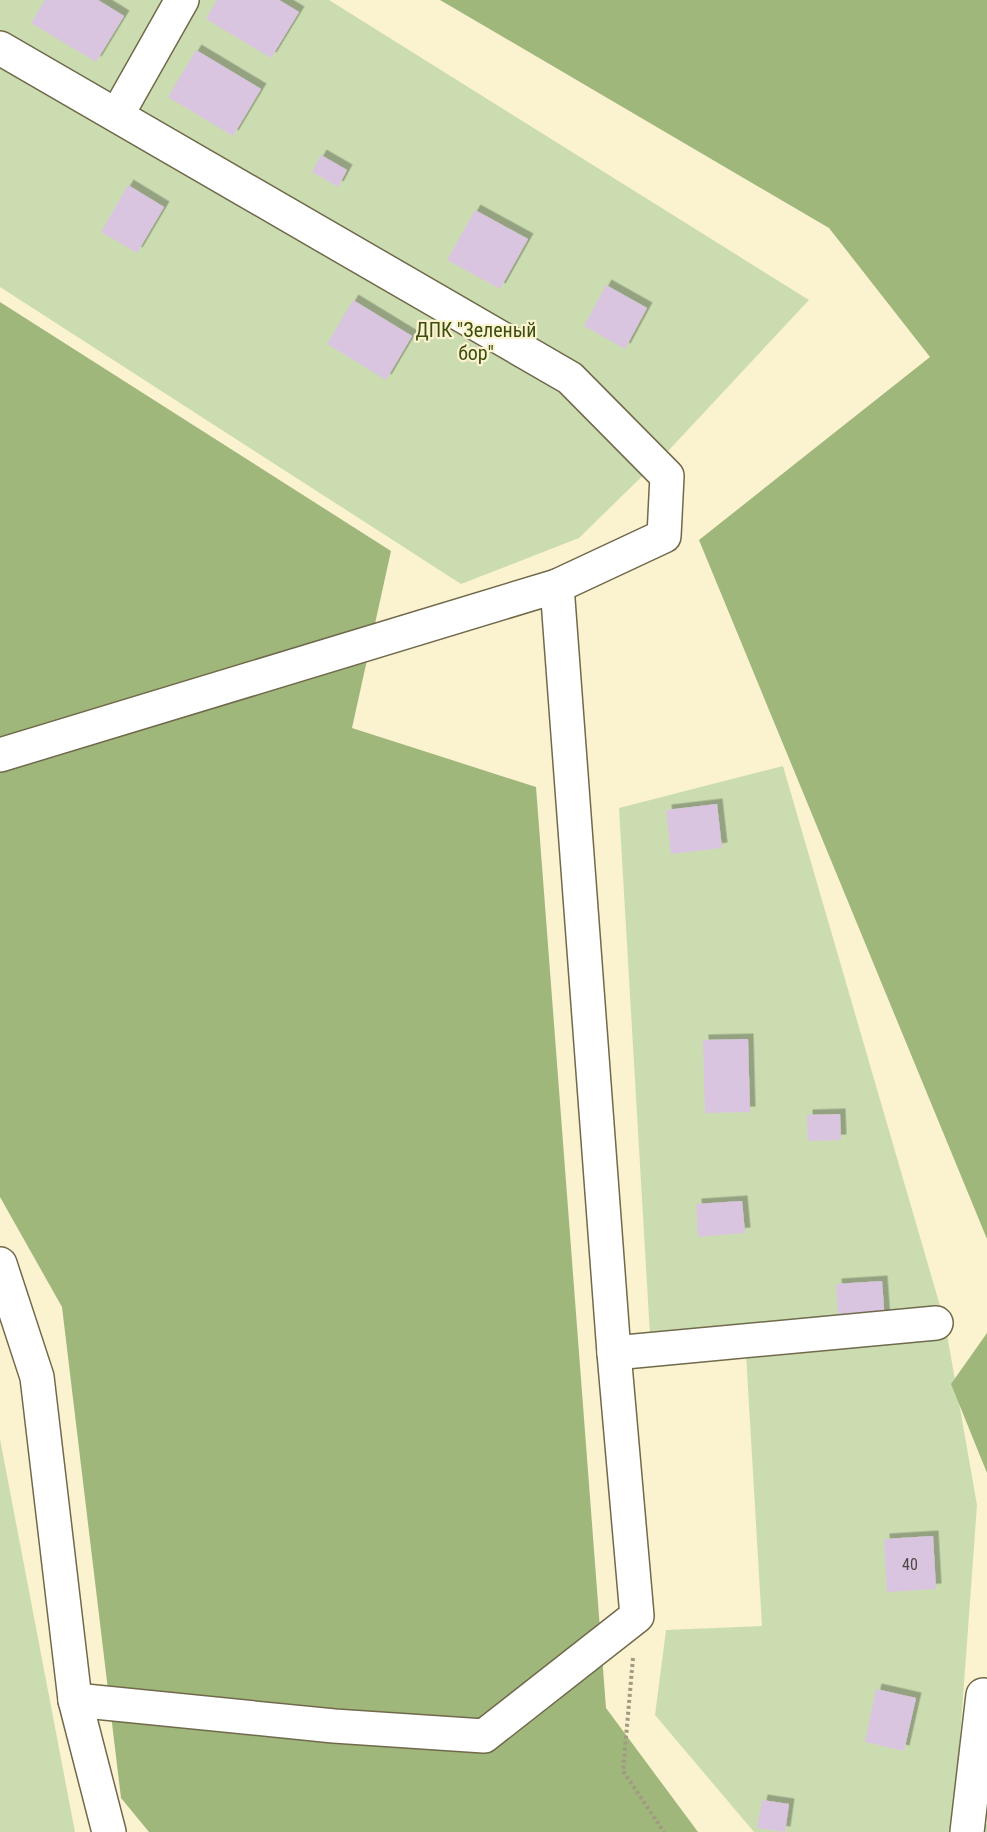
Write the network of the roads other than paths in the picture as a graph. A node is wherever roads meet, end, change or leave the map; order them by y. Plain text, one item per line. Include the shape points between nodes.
1 (182, 0) edge
2 (0, 48) edge
3 (117, 115) junction
4 (557, 586) junction
5 (0, 755) edge
6 (0, 1264) edge
7 (936, 1323) dead end
8 (614, 1353) junction
9 (983, 1695) dead end
10 (75, 1700) junction
11 (109, 1832) edge
12 (967, 1832) edge

1 - 3 street
2 - 3 street
3 - 4 street via 570,378 667,476 664,536
4 - 5 street
4 - 8 street
6 - 10 street via 37,1377
7 - 8 street
8 - 10 street via 637,1616 484,1736 334,1726
9 - 12 street
10 - 11 street

